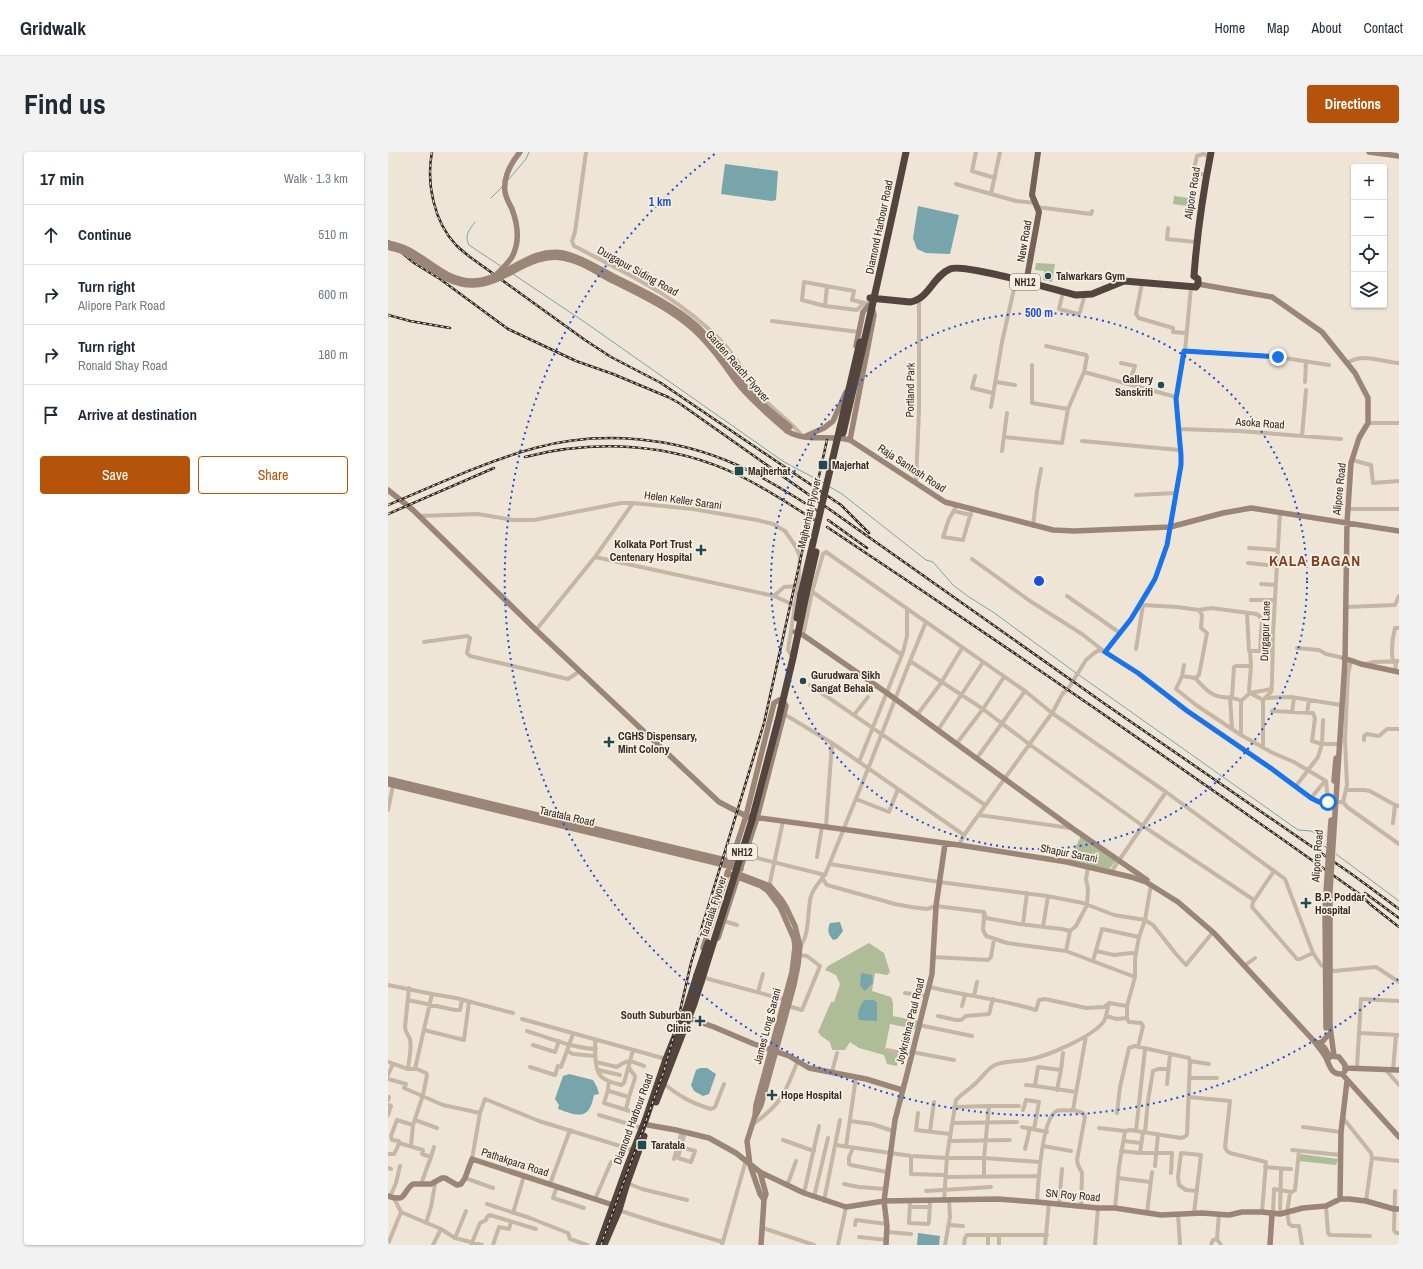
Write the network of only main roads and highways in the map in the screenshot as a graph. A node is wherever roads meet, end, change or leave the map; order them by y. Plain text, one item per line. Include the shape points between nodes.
1 (520, 152) edge
2 (902, 152) edge
3 (906, 152) edge
4 (1038, 152) edge
5 (1369, 152) edge
6 (1210, 154) edge
7 (1399, 156) edge
8 (388, 243) edge
9 (388, 247) edge
10 (498, 274) junction
11 (1194, 276) junction
12 (1026, 283) junction
13 (1198, 284) junction
14 (1190, 287) junction
15 (869, 303) junction
16 (788, 429) junction
17 (801, 437) junction
18 (850, 440) junction
19 (388, 490) edge
20 (1347, 523) junction
21 (1399, 531) edge
22 (799, 633) junction
23 (1346, 660) junction
24 (1397, 671) edge
25 (781, 700) junction
26 (388, 779) edge
27 (391, 784) edge
28 (746, 816) junction
29 (757, 818) junction
30 (945, 844) junction
31 (729, 868) junction
32 (740, 871) junction
33 (1151, 885) junction
34 (786, 913) junction
35 (701, 978) junction
36 (788, 1002) junction
37 (691, 1003) junction
38 (686, 1018) junction
39 (1328, 1027) junction
40 (1328, 1035) junction
41 (1316, 1042) junction
42 (774, 1051) junction
43 (1331, 1057) junction
44 (1345, 1068) junction
45 (1396, 1070) edge
46 (1342, 1074) junction
47 (1347, 1081) junction
48 (902, 1090) junction
49 (645, 1127) junction
50 (1399, 1137) edge
51 (748, 1163) junction
52 (760, 1172) junction
53 (391, 1197) edge
54 (1340, 1199) junction
55 (764, 1200) junction
56 (884, 1201) junction
57 (614, 1208) junction
58 (1397, 1209) edge
59 (1272, 1214) junction
60 (887, 1243) edge
61 (599, 1245) edge
62 (605, 1245) edge
63 (761, 1245) edge
64 (1270, 1245) edge

1 - 10 main road via 508,172 505,191 517,226 516,248
2 - 15 highway, Diamond Harbour Road / NH12
3 - 15 highway, Diamond Harbour Road via 881,271
4 - 12 main road, New Road via 1032,195 1039,212
5 - 7 main road
6 - 11 highway, Alipore Road via 1196,242
8 - 10 main road, Garden Reach Flyover, bridge via 407,248 459,279 478,280
9 - 16 main road, Garden Reach Flyover, bridge via 405,253 448,280 469,285 490,282 542,258 561,258 576,262 659,305 693,329 756,404
10 - 16 main road, Garden Reach Flyover, bridge via 537,255 562,253 578,258 662,301 708,337 751,392
11 - 13 highway, Alipore Road via 1198,279
11 - 14 highway via 1189,277
12 - 14 highway, NH12 via 1076,295 1092,294 1124,281
12 - 15 highway, NH12 via 974,270 951,268 942,273 919,299 910,302
13 - 14 highway, NH12 via 1196,287
13 - 20 main road, Alipore Road via 1272,297 1322,332 1356,373 1368,398 1368,423 1359,438 1352,460
15 - 17 main road via 863,312 844,396 833,421 824,428
15 - 18 main road via 874,315
15 - 22 highway, Majherhat Flyover / NH12, bridge
16 - 17 main road, Garden Reach Flyover
17 - 18 main road
18 - 20 main road, Raja Santosh Road via 945,502 972,512 1053,530 1170,527 1251,508
19 - 28 main road, Shapur Sarani via 419,516 719,802
20 - 21 main road, Raja Santosh Road
20 - 23 main road, Alipore Road
22 - 25 highway, NH12
22 - 25 highway, NH12 via 791,655
22 - 33 main road via 917,714
23 - 24 main road
23 - 39 main road, Alipore Road, bridge via 1330,891
23 - 39 main road, Alipore Road, bridge via 1326,889
25 - 28 main road via 774,703
25 - 29 main road via 786,706
25 - 35 highway, Taratala Flyover / NH12, bridge via 752,820
26 - 31 main road via 717,858
27 - 31 main road, Taratala Road
28 - 29 main road, Shapur Sarani
28 - 31 main road
29 - 30 main road, Shapur Sarani
29 - 32 main road
30 - 33 main road, Shapur Sarani via 1067,862 1131,877
30 - 48 main road, Joykrishna Paul Road via 936,906 930,987
31 - 32 main road
31 - 32 main road
31 - 37 main road via 692,981 688,996
32 - 34 main road via 761,886 769,888 781,899
32 - 35 main road via 724,921
33 - 41 main road, Shapur Sarani via 1178,902 1212,932
34 - 36 main road, James Long Sarani via 795,947
34 - 36 main road via 795,926 800,946 798,965
35 - 37 highway, Taratala Flyover / NH12
36 - 42 main road
37 - 38 highway, Diamond Harbour Road / NH12
38 - 42 main road
38 - 49 highway, Diamond Harbour Road / NH12
38 - 49 highway, Diamond Harbour Road / NH12 via 666,1059
39 - 40 main road, Alipore Road
39 - 43 main road, Alipore Road
40 - 41 main road via 1324,1040
40 - 43 main road, Alipore Road
41 - 43 main road, Shapur Sarani via 1324,1047
42 - 48 main road via 810,1068 878,1082
42 - 51 main road via 761,1105 747,1141
43 - 44 main road via 1342,1061
43 - 46 main road via 1330,1068 1339,1075
44 - 45 main road
44 - 46 main road
46 - 47 main road
47 - 50 main road
47 - 54 main road via 1341,1132
48 - 56 main road, Joykrishna Paul Road via 893,1131
49 - 51 main road, SN Roy Road via 709,1138
49 - 57 highway, Diamond Harbour Road / NH12 via 626,1183
49 - 57 highway, Diamond Harbour Road / NH12 via 633,1150
51 - 52 main road, SN Roy Road
51 - 55 main road
52 - 55 main road via 766,1194
52 - 56 main road, SN Roy Road via 804,1193 846,1207
53 - 57 main road, Pathakpara Road via 402,1197 413,1184 434,1184 445,1178 460,1185 466,1178 472,1159 595,1199
54 - 58 main road via 1366,1201
54 - 59 main road, SN Roy Road via 1326,1206
55 - 63 main road
56 - 59 main road, SN Roy Road via 930,1204 997,1200 1115,1208 1161,1215 1229,1215 1242,1212
56 - 60 main road, Joykrishna Paul Road
57 - 61 highway, Diamond Harbour Road / NH12
57 - 62 highway, Diamond Harbour Road / NH12
59 - 64 main road

